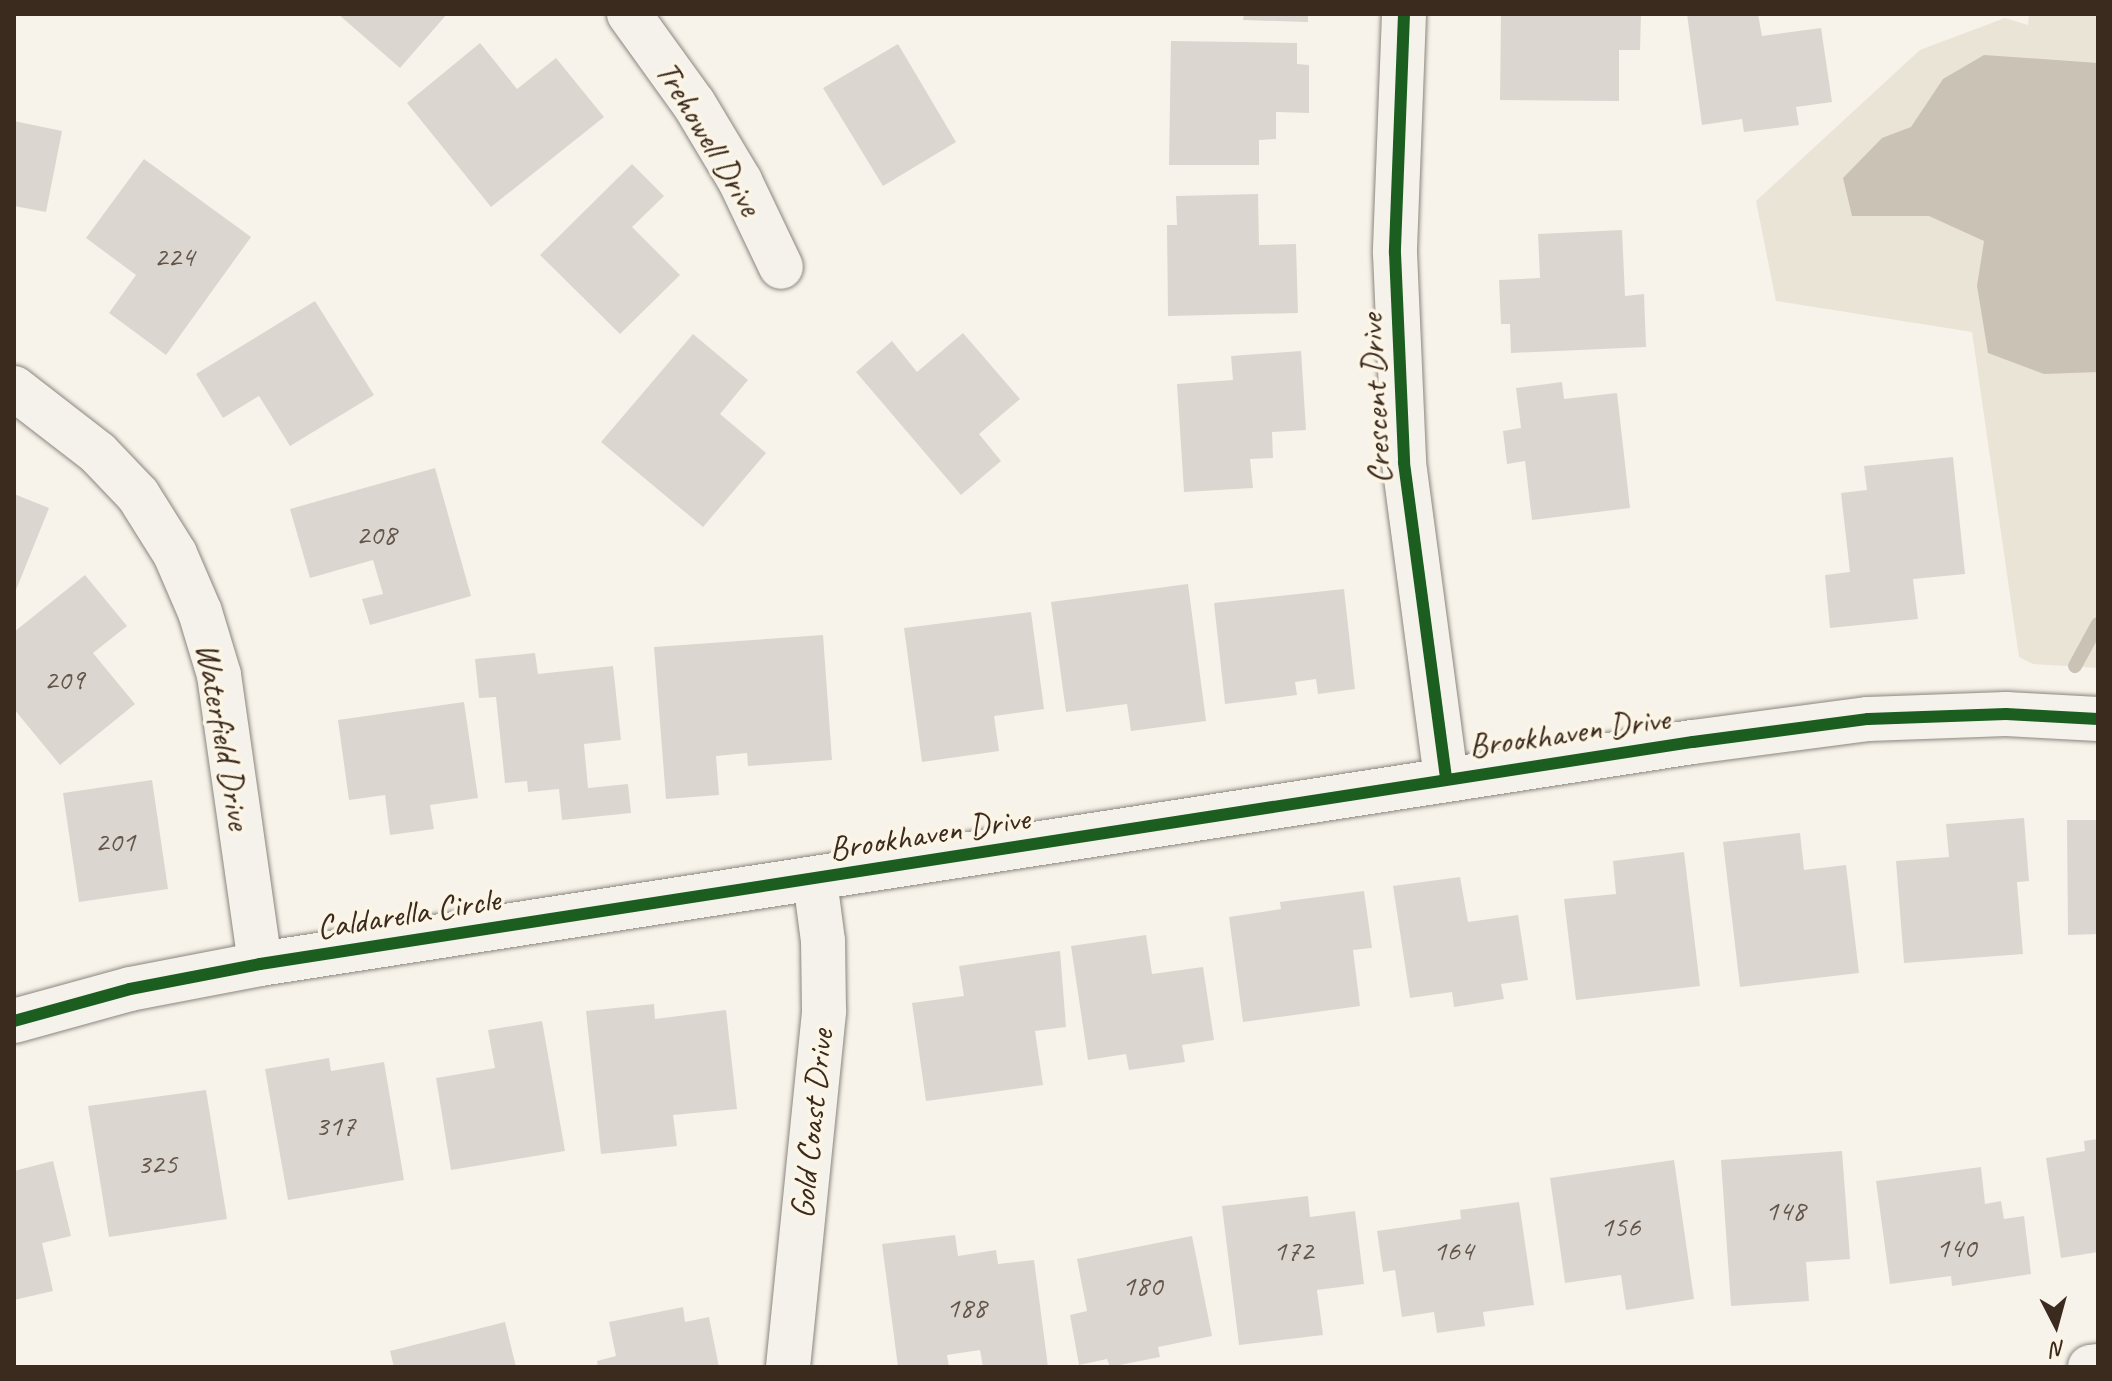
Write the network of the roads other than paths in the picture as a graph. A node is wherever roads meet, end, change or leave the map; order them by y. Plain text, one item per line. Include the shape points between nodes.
1 (629, 14) edge
2 (1404, 14) edge
3 (781, 267) dead end
4 (14, 388) edge
5 (2098, 719) edge
6 (1446, 779) junction
7 (815, 880) junction
8 (260, 964) junction
9 (14, 1021) edge
10 (2098, 1366) edge
11 (788, 1367) edge
12 (2090, 1367) edge

1 - 3 street, Trehowell Drive via 725,155
2 - 6 street, Crescent Drive via 1395,253 1404,463
4 - 8 street, Waterfield Drive via 87,444 138,495 175,554 200,612 219,675
5 - 6 street, Brookhaven Drive via 2006,714 1868,719
6 - 7 street, Brookhaven Drive
7 - 8 street, Caldarella Circle
7 - 11 street, Gold Coast Drive via 824,1011
8 - 9 street, Caldarella Circle via 130,989
10 - 12 street

